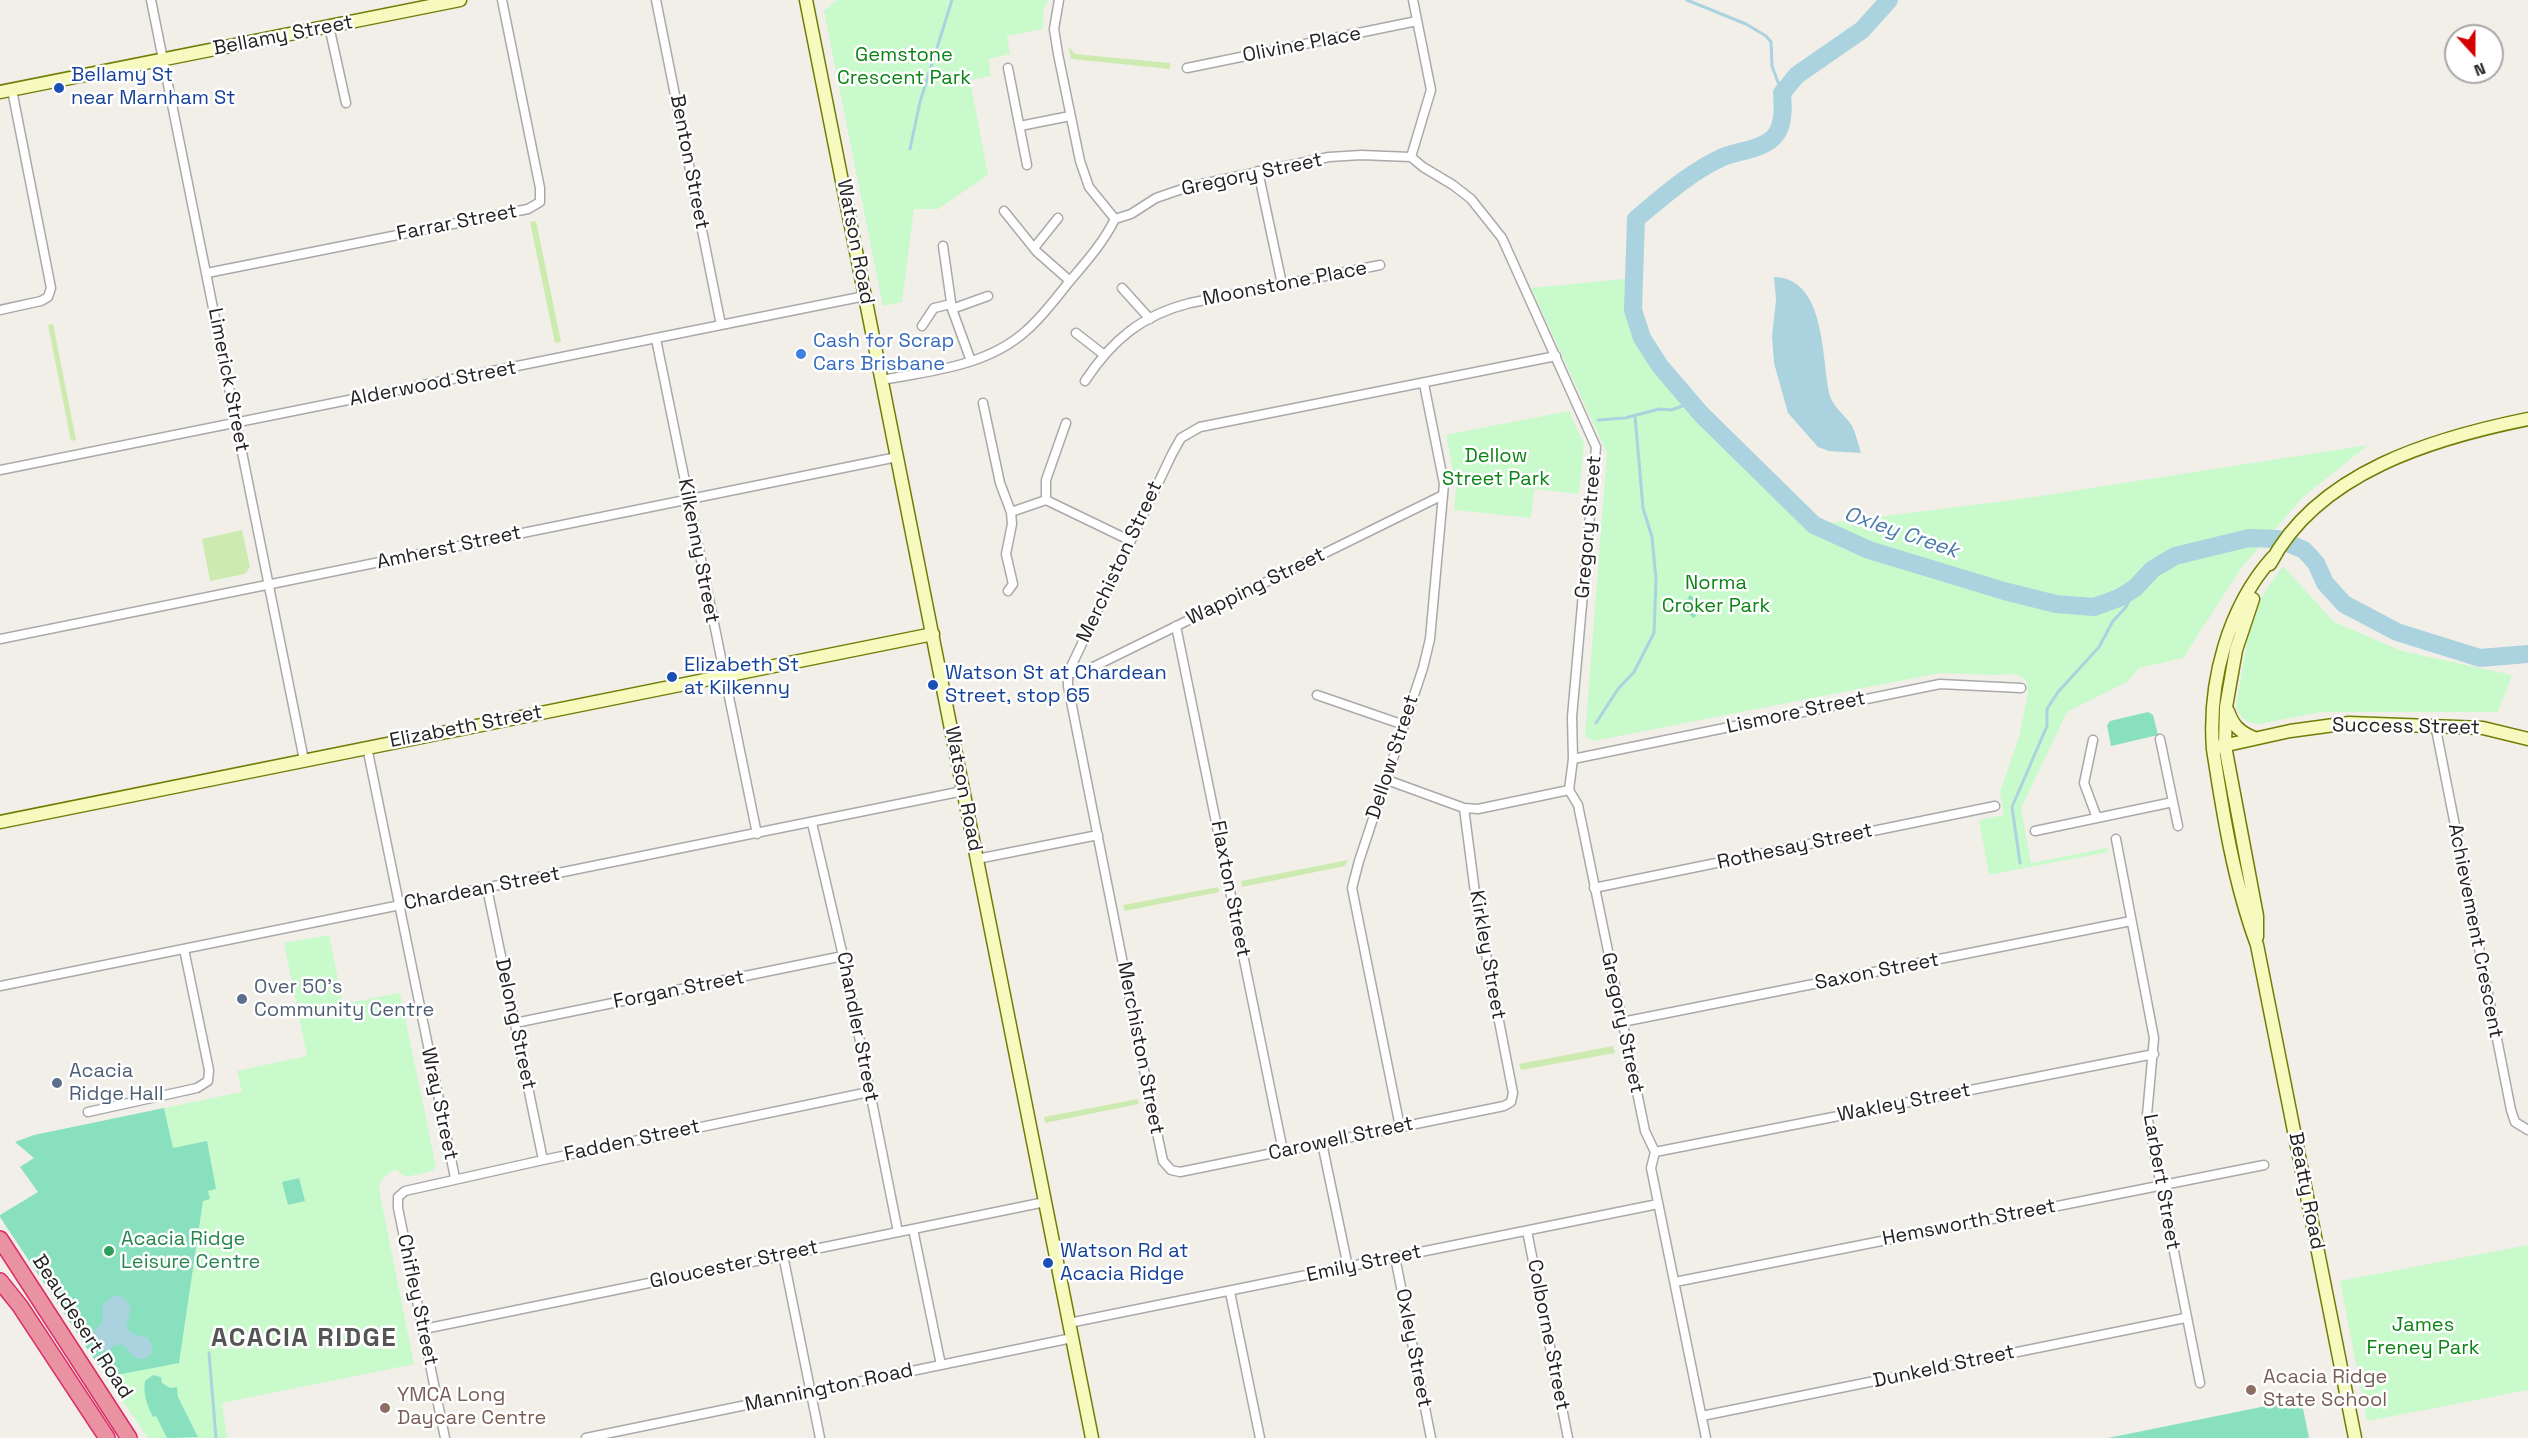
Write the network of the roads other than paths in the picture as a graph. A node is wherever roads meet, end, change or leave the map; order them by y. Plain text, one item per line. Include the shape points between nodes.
1 (151, 0) edge
2 (460, 0) edge
3 (502, 0) edge
4 (656, 0) edge
5 (806, 0) edge
6 (1059, 0) edge
7 (1413, 0) edge
8 (1418, 21) junction
9 (329, 26) junction
10 (163, 60) junction
11 (1008, 68) dead end
12 (1187, 68) dead end
13 (6, 91) edge
14 (346, 103) dead end
15 (1070, 116) junction
16 (1020, 126) junction
17 (1411, 157) junction
18 (1027, 165) dead end
19 (1258, 171) junction
20 (1004, 211) dead end
21 (1058, 218) dead end
22 (1115, 219) junction
23 (943, 246) dead end
24 (1034, 248) junction
25 (1380, 265) dead end
26 (207, 273) junction
27 (1070, 281) junction
28 (1282, 284) junction
29 (1122, 288) dead end
30 (866, 296) junction
31 (988, 297) dead end
32 (952, 307) junction
33 (0, 310) edge
34 (1149, 319) junction
35 (721, 325) junction
36 (922, 326) dead end
37 (1076, 333) dead end
38 (656, 339) junction
39 (1103, 354) junction
40 (1556, 356) junction
41 (971, 361) junction
42 (882, 380) junction
43 (1085, 381) dead end
44 (1424, 384) junction
45 (983, 403) dead end
46 (2528, 419) edge
47 (236, 423) junction
48 (1066, 423) dead end
49 (897, 457) junction
50 (0, 470) edge
51 (1443, 495) junction
52 (688, 499) junction
53 (1046, 500) junction
54 (1011, 512) junction
55 (1129, 540) junction
56 (2273, 558) junction
57 (268, 585) junction
58 (1008, 591) dead end
59 (1176, 626) junction
60 (933, 634) junction
61 (0, 639) edge
62 (1068, 674) junction
63 (723, 675) junction
64 (2021, 688) dead end
65 (1317, 694) dead end
66 (2226, 707) junction
67 (2435, 724) junction
68 (1404, 725) junction
69 (2254, 738) junction
70 (2160, 739) dead end
71 (2528, 739) edge
72 (2093, 740) dead end
73 (367, 747) junction
74 (2219, 747) junction
75 (1573, 759) junction
76 (304, 760) junction
77 (1387, 780) junction
78 (1569, 790) junction
79 (963, 791) junction
80 (2173, 802) junction
81 (1995, 806) dead end
82 (1464, 808) junction
83 (2097, 818) junction
84 (0, 822) edge
85 (812, 823) junction
86 (2178, 826) dead end
87 (2035, 831) dead end
88 (757, 834) junction
89 (1098, 835) junction
90 (2116, 839) dead end
91 (977, 859) junction
92 (487, 888) junction
93 (1594, 888) junction
94 (399, 905) junction
95 (2131, 921) junction
96 (184, 949) junction
97 (843, 957) junction
98 (0, 986) edge
99 (1622, 1022) junction
100 (515, 1023) junction
101 (2154, 1054) junction
102 (869, 1092) junction
103 (1511, 1102) joint
104 (88, 1112) dead end
105 (1400, 1127) junction
106 (2528, 1130) edge
107 (1322, 1143) junction
108 (1283, 1151) junction
109 (1655, 1152) junction
110 (543, 1160) junction
111 (2264, 1165) dead end
112 (1171, 1170) joint
113 (455, 1178) junction
114 (2160, 1185) junction
115 (398, 1197) joint
116 (1045, 1202) junction
117 (1658, 1204) junction
118 (913, 1229) junction
119 (1527, 1231) junction
120 (898, 1232) junction
121 (0, 1239) edge
122 (783, 1255) junction
123 (1395, 1257) junction
124 (1348, 1267) junction
125 (0, 1281) edge
126 (1675, 1282) junction
127 (1230, 1292) junction
128 (2185, 1318) junction
129 (1069, 1323) junction
130 (424, 1329) junction
131 (1072, 1338) junction
132 (941, 1365) junction
133 (2200, 1383) dead end
134 (810, 1391) junction
135 (1702, 1416) junction
136 (107, 1438) edge
137 (129, 1438) edge
138 (445, 1438) edge
139 (586, 1438) edge
140 (820, 1438) edge
141 (1092, 1438) edge
142 (1260, 1438) edge
143 (1431, 1438) edge
144 (1568, 1438) edge
145 (1706, 1438) edge
146 (2355, 1438) edge

1 - 10 street, Limerick Street
2 - 9 street, Bellamy Street
3 - 26 street, Farrar Street via 540,202 528,209
4 - 35 street, Benton Street
5 - 30 street, Watson Road
6 - 15 street via 1054,29
7 - 8 street
8 - 12 street, Olivine Place
8 - 17 street via 1431,90
9 - 10 street, Bellamy Street
9 - 14 street
10 - 13 street, Bellamy Street
10 - 26 street, Limerick Street
11 - 16 street
13 - 33 street via 51,288 48,297 41,301
15 - 16 street
15 - 22 street via 1089,187
16 - 18 street
17 - 19 street, Gregory Street via 1329,157
17 - 40 street, Gregory Street via 1453,184 1489,218
19 - 22 street, Gregory Street via 1188,187
19 - 28 street
20 - 24 street
21 - 24 street
22 - 27 street via 1106,238
23 - 32 street
24 - 27 street
25 - 28 street, Moonstone Place
26 - 47 street, Limerick Street
27 - 41 street via 1026,331 999,350
28 - 34 street, Moonstone Place via 1190,303 1161,311
29 - 34 street
30 - 35 street, Alderwood Street
30 - 42 street, Watson Road
31 - 32 street
32 - 36 street via 934,308
32 - 41 street
34 - 39 street, Moonstone Place
35 - 38 street, Alderwood Street
37 - 39 street
38 - 47 street, Alderwood Street
38 - 52 street, Kilkenny Street
39 - 43 street, Moonstone Place
40 - 44 street, Merchiston Street
40 - 75 street, Gregory Street via 1596,447 1572,717
41 - 42 street
42 - 49 street, Watson Road
44 - 51 street, Dellow Street
44 - 55 street, Merchiston Street via 1200,427 1181,438
45 - 54 street via 1000,483
46 - 56 street, Beatty Road via 2445,439 2388,460 2339,489 2309,514
47 - 50 street, Alderwood Street
47 - 57 street, Limerick Street
48 - 53 street via 1046,480
49 - 52 street, Amherst Street
49 - 60 street, Watson Road
51 - 59 street, Wapping Street
51 - 68 street, Dellow Street via 1430,639
52 - 57 street, Amherst Street
52 - 63 street, Kilkenny Street
53 - 54 street
53 - 55 street
54 - 58 street via 1006,554 1013,584
55 - 62 street, Merchiston Street
56 - 66 street, Beatty Road via 2246,612
56 - 74 street, Beatty Road via 2255,577 2224,648 2215,688 2212,732
57 - 61 street, Amherst Street
57 - 76 street, Limerick Street
59 - 62 street, Wapping Street via 1081,673
59 - 108 street, Flaxton Street
60 - 63 street, Elizabeth Street
60 - 79 street, Watson Road
62 - 89 street, Merchiston Street
63 - 73 street, Elizabeth Street
63 - 88 street, Kilkenny Street
64 - 75 street, Lismore Street via 1940,684
65 - 68 street
66 - 69 street via 2232,723
66 - 74 street, Beatty Road
67 - 69 street, Success Street via 2349,723
67 - 71 street, Success Street via 2483,728
67 - 106 street, Achievement Crescent via 2511,1110 2515,1122
68 - 77 street, Dellow Street
69 - 74 street, Success Street
70 - 80 street
72 - 83 street via 2084,783
73 - 76 street, Elizabeth Street
73 - 94 street, Wray Street
74 - 146 street, Beatty Road via 2235,865 2247,920 2257,945
75 - 78 street, Gregory Street
76 - 84 street, Elizabeth Street
77 - 82 street
77 - 105 street, Dellow Street via 1352,888
78 - 82 street via 1478,809
78 - 93 street, Gregory Street via 1578,805
79 - 85 street, Chardean Street
79 - 91 street, Watson Road
80 - 83 street
80 - 86 street
81 - 93 street, Rothesay Street
82 - 103 street, Kirkley Street via 1477,908 1513,1093
83 - 87 street
85 - 88 street, Chardean Street
85 - 97 street, Chandler Street
88 - 92 street, Chardean Street
89 - 91 street
89 - 112 street, Merchiston Street via 1163,1161
90 - 95 street, Larbert Street
91 - 116 street, Watson Road
92 - 94 street, Chardean Street
92 - 100 street, Delong Street
93 - 99 street, Gregory Street
94 - 96 street, Chardean Street
94 - 113 street, Wray Street
95 - 99 street, Saxon Street
95 - 101 street, Larbert Street
96 - 98 street, Chardean Street
96 - 104 street via 208,1081 197,1088
97 - 100 street, Forgan Street
97 - 102 street, Chandler Street
99 - 109 street, Gregory Street via 1645,1131
100 - 110 street, Delong Street
101 - 109 street, Wakley Street
101 - 114 street, Larbert Street via 2147,1115
102 - 110 street, Fadden Street
102 - 120 street, Chandler Street
103 - 105 street, Carowell Street
105 - 107 street, Carowell Street
107 - 108 street, Carowell Street
107 - 124 street
108 - 112 street, Carowell Street via 1180,1172
109 - 117 street, Gregory Street via 1651,1168
110 - 113 street, Fadden Street
111 - 114 street, Hemsworth Street
113 - 115 street, Fadden Street via 405,1191
114 - 126 street, Hemsworth Street
114 - 128 street, Larbert Street
115 - 130 street, Chifley Street
116 - 118 street, Gloucester Street
116 - 129 street, Watson Road
117 - 119 street, Emily Street
117 - 126 street, Gregory Street
118 - 120 street, Gloucester Street
118 - 132 street
119 - 123 street, Emily Street
119 - 144 street, Colborne Street
120 - 122 street, Gloucester Street
121 - 137 highway, Beaudesert Road
122 - 130 street, Gloucester Street
122 - 134 street
123 - 124 street, Emily Street
123 - 143 street, Oxley Street
124 - 127 street, Emily Street
125 - 136 highway, Beaudesert Road
126 - 135 street, Gregory Street
127 - 129 street, Emily Street
127 - 142 street
128 - 133 street, Larbert Street
128 - 135 street, Dunkeld Street
129 - 131 street, Watson Road
130 - 138 street, Chifley Street
131 - 132 street, Mannington Road
131 - 141 street, Watson Road
132 - 134 street, Mannington Road
134 - 139 street, Mannington Road
134 - 140 street
135 - 145 street, Gregory Street

